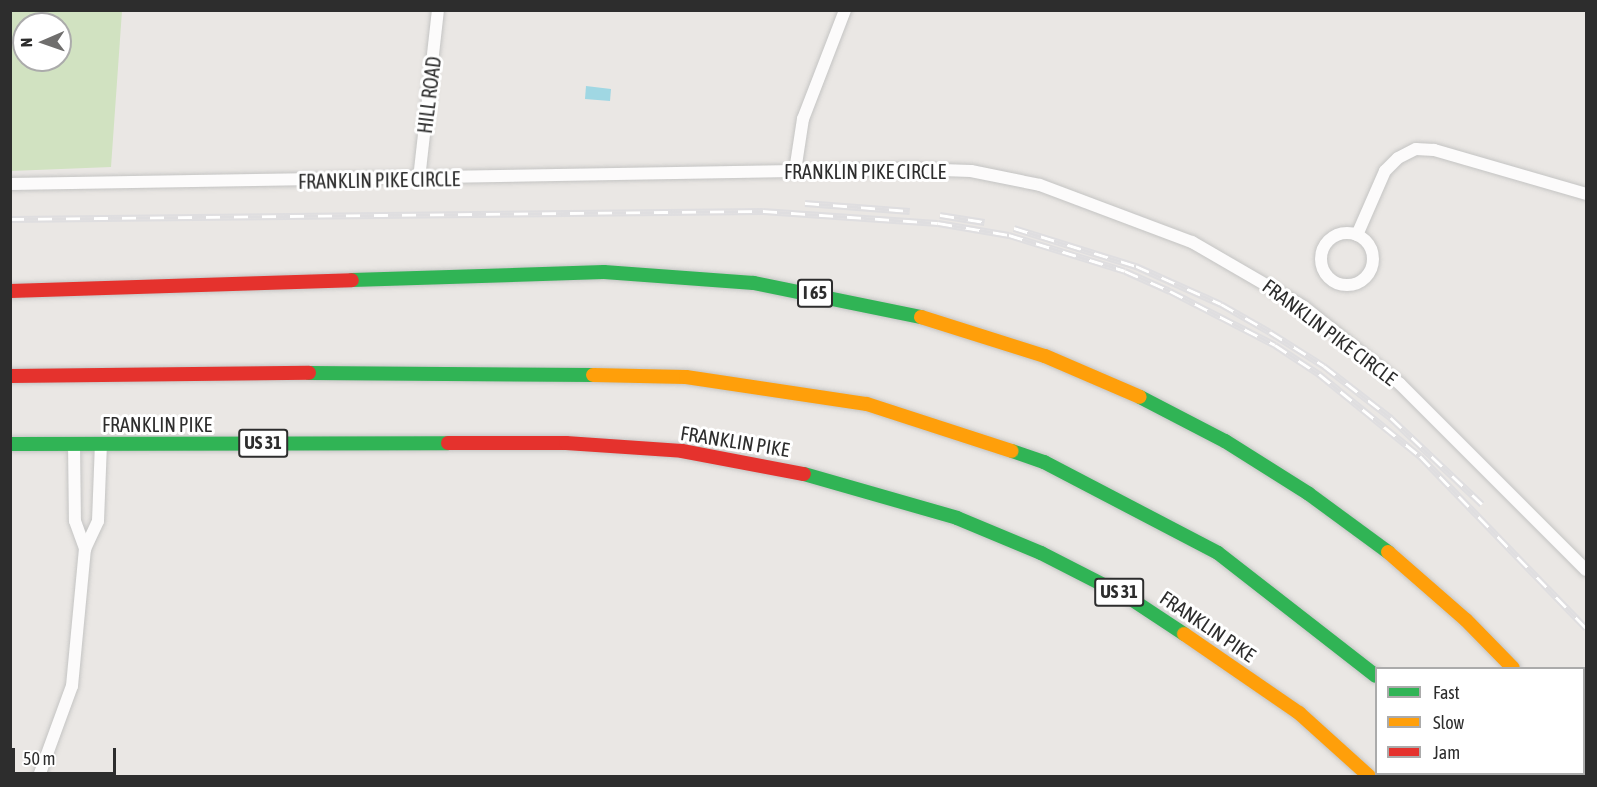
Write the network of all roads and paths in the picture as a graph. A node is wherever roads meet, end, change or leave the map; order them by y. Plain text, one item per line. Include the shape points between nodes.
1 (438, 10) edge
2 (845, 10) edge
3 (795, 171) junction
4 (419, 179) junction
5 (10, 184) edge
6 (1587, 194) edge
7 (1357, 235) junction
8 (10, 291) edge
9 (10, 376) edge
10 (101, 443) junction
11 (10, 444) edge
12 (74, 444) junction
13 (85, 549) junction
14 (1587, 570) edge
15 (1511, 667) edge
16 (1375, 674) edge
17 (39, 777) edge
18 (1369, 777) edge

1 - 4 street, HILL ROAD
2 - 3 street via 803,119
3 - 4 street, FRANKLIN PIKE CIRCLE
3 - 14 street, FRANKLIN PIKE CIRCLE via 931,169 997,175 1062,191 1200,245 1304,307 1392,377
4 - 5 street, FRANKLIN PIKE CIRCLE
6 - 7 street via 1434,150 1416,149 1398,158 1385,171
7 - 7 street via 1336,236 1323,251 1324,270 1339,284 1359,282 1372,268 1371,249
8 - 15 main road, I 65 via 604,272 754,283 901,311 1060,362 1136,395 1225,441 1310,494 1389,553 1466,620
9 - 16 main road via 416,372 686,377 867,404 1044,462 1218,553
10 - 12 main road, FRANKLIN PIKE / US 31
10 - 13 street via 98,521
10 - 18 main road, FRANKLIN PIKE / US 31 via 526,442 618,446 682,451 839,482 947,515 1016,542 1131,598 1254,680
11 - 12 main road, FRANKLIN PIKE / US 31
12 - 13 street via 75,521
13 - 17 street via 72,686

